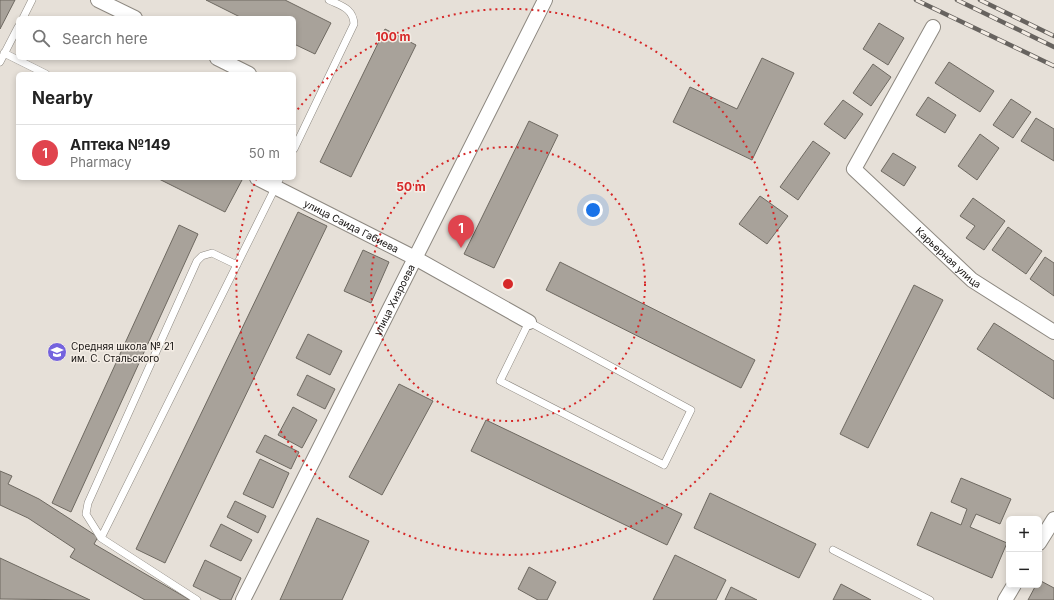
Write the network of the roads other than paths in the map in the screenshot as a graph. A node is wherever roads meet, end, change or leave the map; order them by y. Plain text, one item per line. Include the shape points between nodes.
1 (32, 0) edge
2 (98, 0) edge
3 (329, 0) edge
4 (545, 0) edge
5 (24, 16) edge
6 (131, 16) edge
7 (933, 27) dead end
8 (16, 31) edge
9 (4, 53) junction
10 (16, 59) edge
11 (18, 60) edge
12 (221, 60) edge
13 (0, 62) edge
14 (42, 72) edge
15 (245, 72) edge
16 (296, 145) edge
17 (265, 180) edge
18 (278, 183) edge
19 (415, 258) junction
20 (237, 265) junction
21 (529, 322) junction
22 (1054, 332) edge
23 (1054, 519) edge
24 (101, 538) junction
25 (1042, 538) edge
26 (833, 550) dead end
27 (1012, 588) edge
28 (197, 600) edge
29 (243, 600) edge
30 (930, 600) edge
31 (1006, 600) edge

1 - 5 lane
2 - 6 street
3 - 16 lane via 348,9 354,16 354,24
4 - 19 street, улица Хизроева
7 - 22 street, Карьерная улица via 854,169 972,280
8 - 9 lane
9 - 10 lane
9 - 13 lane
11 - 14 lane
12 - 15 street
17 - 18 street, улица Саида Габиева
18 - 19 street, улица Саида Габиева
18 - 20 lane
19 - 21 street, улица Саида Габиева
19 - 29 street, улица Хизроева
20 - 24 lane
20 - 24 lane via 212,253 202,256 197,261 88,503 86,514
21 - 21 lane via 691,410 664,465 500,381
23 - 25 street
24 - 28 lane
26 - 30 lane
27 - 31 street

